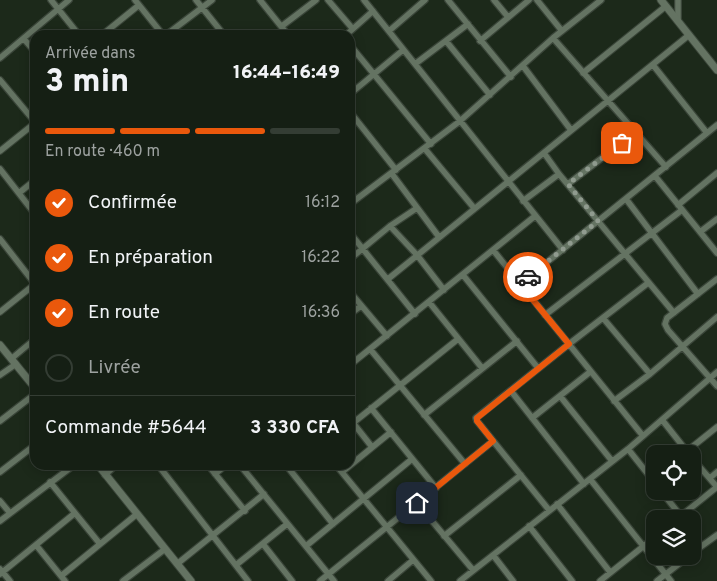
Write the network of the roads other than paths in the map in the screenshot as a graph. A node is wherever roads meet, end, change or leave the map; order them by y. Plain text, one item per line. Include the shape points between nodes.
1 (51, 0) edge
2 (69, 0) edge
3 (196, 0) edge
4 (212, 0) edge
5 (260, 0) edge
6 (316, 0) edge
7 (328, 0) edge
8 (364, 0) edge
9 (425, 0) edge
10 (448, 0) edge
11 (494, 0) edge
12 (529, 0) edge
13 (537, 0) edge
14 (601, 0) edge
15 (678, 0) edge
16 (137, 3) edge
17 (664, 3) edge
18 (202, 8) junction
19 (58, 9) junction
20 (373, 11) junction
21 (508, 18) junction
22 (678, 22) junction
23 (468, 24) junction
24 (282, 26) junction
25 (352, 28) joint
26 (34, 30) edge
27 (75, 30) edge
28 (107, 30) edge
29 (161, 30) edge
30 (172, 30) edge
31 (220, 30) edge
32 (285, 30) edge
33 (389, 31) junction
34 (562, 31) junction
35 (30, 34) edge
36 (689, 35) junction
37 (553, 38) junction
38 (24, 39) junction
39 (446, 41) junction
40 (480, 41) junction
41 (30, 46) edge
42 (403, 50) junction
43 (355, 52) edge
44 (0, 58) edge
45 (415, 64) junction
46 (653, 65) junction
47 (523, 66) junction
48 (717, 70) edge
49 (583, 73) junction
50 (375, 74) junction
51 (511, 77) junction
52 (0, 80) edge
53 (355, 90) edge
54 (490, 95) junction
55 (607, 101) junction
56 (30, 117) edge
57 (355, 119) edge
58 (460, 121) junction
59 (717, 125) edge
60 (30, 127) edge
61 (571, 130) junction
62 (636, 132) junction
63 (707, 133) junction
64 (431, 144) junction
65 (425, 149) junction
66 (0, 151) edge
67 (544, 153) junction
68 (666, 167) junction
69 (0, 169) edge
70 (394, 172) junction
71 (717, 173) edge
72 (559, 174) junction
73 (655, 176) junction
74 (508, 181) junction
75 (30, 184) edge
76 (568, 184) junction
77 (19, 193) junction
78 (626, 199) junction
79 (355, 201) edge
80 (523, 202) junction
81 (30, 207) edge
82 (680, 207) junction
83 (417, 208) junction
84 (474, 208) junction
85 (535, 216) junction
86 (716, 220) edge
87 (598, 221) junction
88 (390, 226) junction
89 (700, 232) junction
90 (654, 233) junction
91 (439, 237) junction
92 (0, 239) edge
93 (355, 239) edge
94 (363, 249) junction
95 (493, 250) junction
96 (563, 250) junction
97 (717, 253) edge
98 (625, 254) junction
99 (355, 255) edge
100 (417, 255) junction
101 (463, 275) junction
102 (30, 278) edge
103 (388, 279) junction
104 (717, 279) edge
105 (648, 283) junction
106 (520, 284) junction
107 (30, 288) edge
108 (444, 290) junction
109 (698, 294) junction
110 (355, 298) edge
111 (429, 302) junction
112 (361, 306) junction
113 (355, 310) edge
114 (0, 312) edge
115 (674, 313) junction
116 (415, 314) junction
117 (545, 315) junction
118 (717, 317) edge
119 (603, 318) junction
120 (387, 336) junction
121 (458, 339) junction
122 (517, 341) junction
123 (0, 344) edge
124 (30, 344) edge
125 (569, 344) junction
126 (683, 346) junction
127 (370, 349) junction
128 (14, 361) junction
129 (355, 362) edge
130 (482, 368) junction
131 (538, 368) junction
132 (590, 372) junction
133 (717, 372) edge
134 (650, 374) junction
135 (0, 375) edge
136 (710, 378) junction
137 (30, 382) edge
138 (399, 386) junction
139 (717, 386) edge
140 (511, 391) junction
141 (560, 396) junction
142 (30, 398) edge
143 (614, 401) junction
144 (371, 408) junction
145 (424, 415) junction
146 (532, 418) junction
147 (355, 419) edge
148 (0, 421) edge
149 (662, 421) junction
150 (355, 425) edge
151 (717, 427) edge
152 (391, 432) junction
153 (643, 436) junction
154 (493, 441) junction
155 (682, 445) edge
156 (696, 445) edge
157 (372, 447) junction
158 (30, 449) edge
159 (628, 449) junction
160 (412, 459) junction
161 (355, 461) edge
162 (612, 461) junction
163 (464, 464) junction
164 (701, 468) edge
165 (67, 470) edge
166 (102, 470) edge
167 (110, 470) edge
168 (162, 470) edge
169 (212, 470) edge
170 (220, 470) edge
171 (244, 470) edge
172 (290, 470) edge
173 (344, 470) edge
174 (0, 472) edge
175 (342, 472) joint
176 (646, 472) edge
177 (717, 472) edge
178 (105, 474) junction
179 (215, 474) junction
180 (520, 475) junction
181 (710, 478) junction
182 (590, 479) junction
183 (50, 482) junction
184 (584, 484) junction
185 (717, 487) edge
186 (436, 488) junction
187 (264, 494) junction
188 (364, 499) junction
189 (0, 500) edge
190 (417, 503) junction
191 (557, 504) junction
192 (244, 510) junction
193 (550, 510) junction
194 (688, 510) edge
195 (10, 513) junction
196 (75, 514) junction
197 (138, 514) junction
198 (0, 521) edge
199 (287, 524) junction
200 (333, 524) junction
201 (529, 526) junction
202 (387, 527) junction
203 (214, 535) junction
204 (717, 535) edge
205 (444, 536) junction
206 (100, 544) junction
207 (263, 544) junction
208 (36, 545) junction
209 (644, 545) junction
210 (306, 546) junction
211 (701, 547) edge
212 (165, 549) junction
213 (493, 555) junction
214 (414, 560) junction
215 (178, 564) junction
216 (236, 565) junction
217 (678, 565) edge
218 (473, 570) junction
219 (1, 572) edge
220 (610, 572) junction
221 (328, 574) junction
222 (666, 574) junction
223 (63, 578) edge
224 (569, 580) edge
225 (10, 581) edge
226 (123, 581) edge
227 (191, 581) edge
228 (248, 581) edge
229 (292, 581) edge
230 (320, 581) edge
231 (334, 581) edge
232 (388, 581) edge
233 (431, 581) edge
234 (460, 581) edge
235 (513, 581) edge
236 (600, 581) edge
237 (657, 581) edge
238 (671, 581) edge

1 - 19 street
2 - 19 street
3 - 18 street
4 - 18 street
5 - 24 street
6 - 24 street
7 - 25 street
8 - 20 street
9 - 33 street
10 - 23 street
11 - 21 street
12 - 21 street
13 - 34 street
14 - 34 street
15 - 22 street
16 - 28 street
16 - 29 street
17 - 22 street
17 - 49 street
18 - 30 street
18 - 31 street
19 - 26 street
19 - 27 street
20 - 25 street
20 - 33 street
21 - 40 street
22 - 36 street
23 - 39 street
23 - 40 street
24 - 32 street
33 - 42 street
34 - 37 street
35 - 38 street
36 - 46 street
36 - 48 street
37 - 47 street
37 - 49 street
38 - 41 street
38 - 44 street
39 - 45 street
39 - 54 street
40 - 51 street
42 - 45 street
42 - 50 street
43 - 50 street
45 - 58 street
46 - 55 street
46 - 63 street
47 - 51 street
47 - 61 street
49 - 55 street
50 - 53 street
50 - 64 street
51 - 54 street
52 - 56 street
54 - 58 street
55 - 61 street
55 - 62 street
57 - 70 street
58 - 64 street
58 - 74 street
59 - 63 street
60 - 66 street
61 - 67 street
62 - 68 street
62 - 76 street
63 - 68 street
64 - 65 street
65 - 70 street
65 - 84 street
67 - 72 street
67 - 74 street
68 - 73 street
69 - 77 street
70 - 79 street
70 - 83 street
71 - 82 street
72 - 76 street
72 - 80 street
73 - 78 street
73 - 82 street
74 - 80 street
74 - 84 street
75 - 77 street
76 - 87 street
77 - 81 street
78 - 87 street
78 - 90 street
80 - 85 street
82 - 89 street
82 - 90 street
83 - 88 street
83 - 91 street
84 - 91 street
85 - 95 street
85 - 96 street
86 - 89 street
87 - 96 street
87 - 98 street
88 - 94 street
88 - 100 street
89 - 97 street
90 - 98 street
90 - 109 street
91 - 100 street
92 - 102 street
93 - 94 street
94 - 99 street
94 - 103 street
95 - 101 street
95 - 106 street
96 - 106 street
98 - 105 street
98 - 117 street
100 - 103 street
100 - 108 street
101 - 108 street
101 - 122 street
103 - 116 street
104 - 109 street
105 - 115 street
105 - 119 street
106 - 117 street
107 - 114 street
108 - 111 street
109 - 115 street
110 - 112 street
111 - 116 street
111 - 121 street
112 - 113 street
112 - 120 street
115 - 126 street via 666,321 666,327
116 - 120 street
117 - 125 street
118 - 126 street
119 - 125 street
119 - 134 street
120 - 127 street
121 - 130 street
121 - 138 street
122 - 130 street
122 - 131 street
123 - 128 street
124 - 128 street
125 - 131 street
125 - 132 street
126 - 134 street
126 - 136 street
127 - 129 street
127 - 138 street
128 - 135 street
128 - 137 street
130 - 145 street
131 - 140 street
132 - 141 street
132 - 143 street
133 - 136 street
134 - 143 street
136 - 139 street
136 - 149 street
138 - 144 street
138 - 145 street
140 - 146 street
140 - 154 street via 476,418
141 - 146 street
141 - 162 street
142 - 148 street
143 - 153 street
144 - 147 street
144 - 152 street
145 - 163 street
146 - 184 street
149 - 153 street
149 - 155 street
150 - 157 street
151 - 156 street
152 - 157 street
152 - 160 street
153 - 159 street
154 - 163 street
154 - 180 street
157 - 161 street
158 - 174 street
159 - 162 street
159 - 176 street
160 - 186 street
160 - 188 street
162 - 182 street
163 - 186 street
164 - 181 street
165 - 183 street
166 - 178 street
167 - 178 street
168 - 203 street
169 - 179 street
170 - 179 street
171 - 187 street
172 - 200 street
173 - 175 street
175 - 188 street
177 - 181 street
178 - 197 street
179 - 192 street
180 - 193 street
180 - 205 street
181 - 185 street
182 - 184 street
182 - 209 street
183 - 195 street
183 - 196 street
184 - 191 street
185 - 194 street
186 - 190 street
187 - 192 street
187 - 199 street
188 - 200 street
188 - 202 street
189 - 195 street
190 - 202 street
190 - 205 street
191 - 193 street
191 - 220 street
192 - 203 street
193 - 201 street
195 - 198 street
196 - 206 street
196 - 208 street
197 - 206 street
197 - 212 street
199 - 207 street
199 - 210 street
200 - 210 street
201 - 213 street
201 - 224 street
202 - 214 street
202 - 221 street
203 - 215 street
203 - 216 street
204 - 211 street
205 - 218 street
206 - 223 street
207 - 216 street
207 - 229 street
208 - 219 street
208 - 223 street
209 - 220 street
209 - 222 street
210 - 221 street
212 - 215 street
212 - 226 street
213 - 218 street
213 - 235 street
214 - 232 street
214 - 233 street
215 - 227 street
216 - 228 street
217 - 222 street
218 - 234 street
219 - 225 street
220 - 236 street
221 - 230 street
221 - 231 street
222 - 237 street
222 - 238 street

